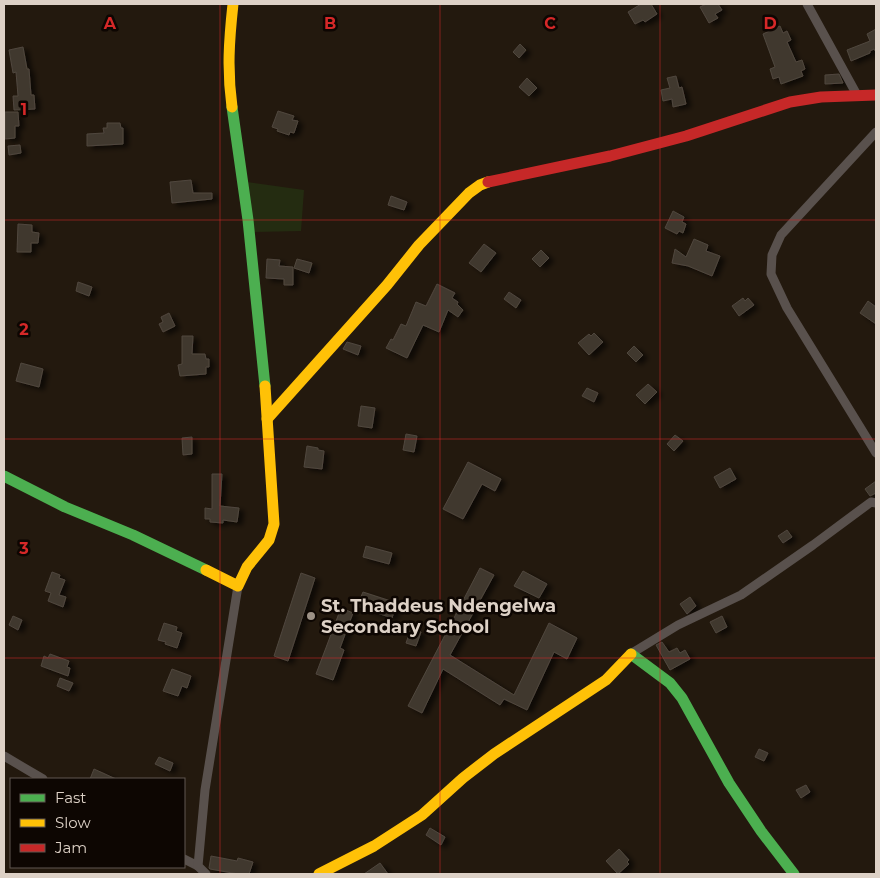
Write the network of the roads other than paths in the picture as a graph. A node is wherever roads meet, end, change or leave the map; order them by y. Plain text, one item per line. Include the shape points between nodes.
1 (233, 4) edge
2 (807, 4) edge
3 (857, 95) junction
4 (876, 95) edge
5 (876, 132) edge
6 (267, 419) junction
7 (876, 453) edge
8 (4, 476) edge
9 (875, 504) edge
10 (238, 586) junction
11 (632, 653) junction
12 (4, 756) edge
13 (41, 778) edge
14 (185, 860) edge
15 (198, 866) junction
16 (206, 874) edge
17 (319, 874) edge
18 (794, 874) edge

1 - 6 street via 229,85 248,220
2 - 3 street
3 - 4 street
3 - 6 street via 790,102 686,136 480,185 419,245
5 - 7 street via 782,236 771,264 771,274 788,308
6 - 10 street via 274,524 269,540 246,567
8 - 10 street
9 - 11 street via 741,595 678,625
10 - 15 street via 205,790
11 - 17 street via 606,680 494,754 422,815 374,846
11 - 18 street via 670,683 682,698 729,783
12 - 13 street
14 - 15 street
15 - 16 street

